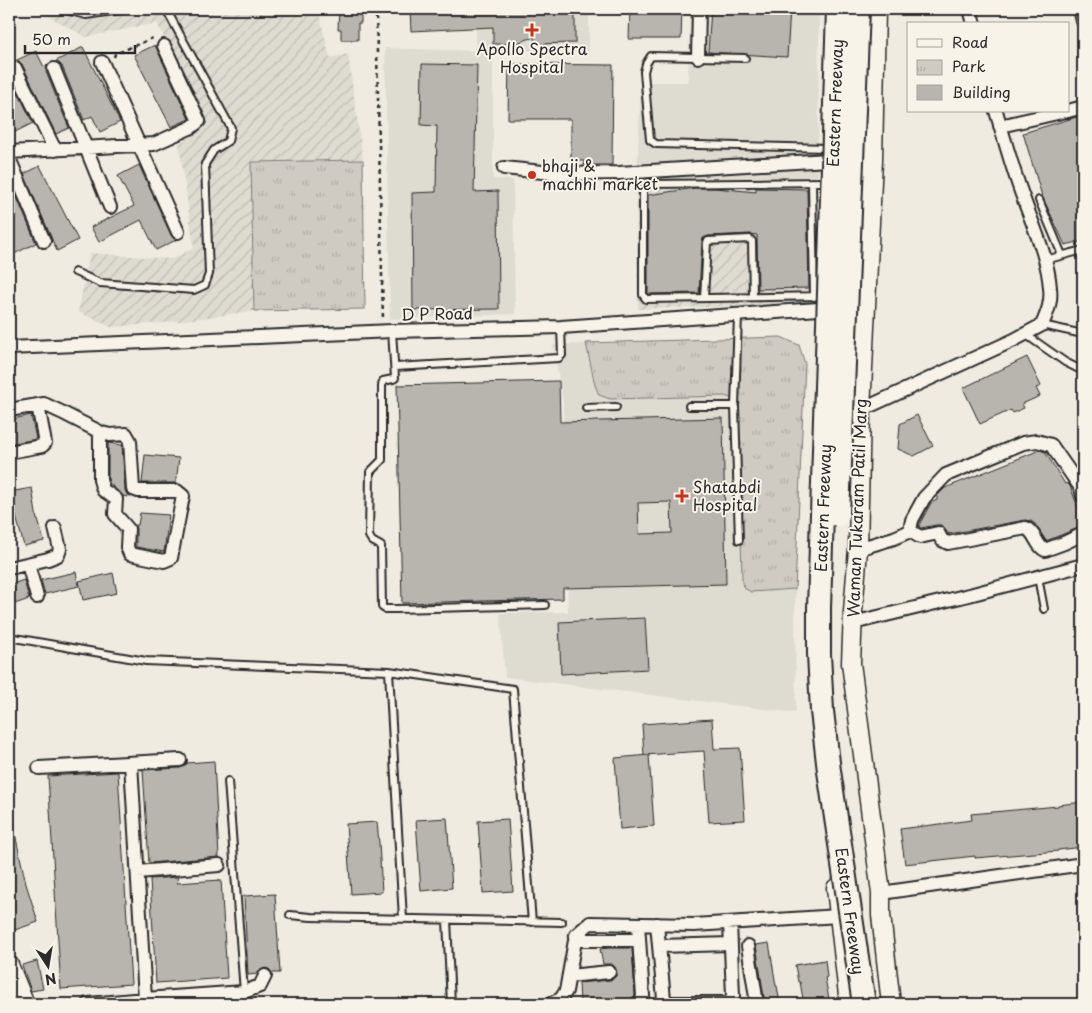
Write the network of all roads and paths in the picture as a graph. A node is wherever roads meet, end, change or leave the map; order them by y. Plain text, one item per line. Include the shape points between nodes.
1 (62, 9) edge
2 (126, 9) edge
3 (166, 9) edge
4 (376, 9) edge
5 (700, 9) edge
6 (834, 9) edge
7 (838, 9) edge
8 (858, 9) edge
9 (876, 9) edge
10 (970, 9) edge
11 (1080, 9) edge
12 (1083, 21) edge
13 (973, 22) edge
14 (164, 46) joint
15 (698, 57) junction
16 (745, 58) dead end
17 (102, 62) dead end
18 (15, 68) dead end
19 (54, 69) dead end
20 (109, 76) junction
21 (1083, 107) edge
22 (1070, 110) edge
23 (996, 112) edge
24 (1063, 112) edge
25 (1000, 126) junction
26 (830, 129) junction
27 (873, 131) junction
28 (139, 145) junction
29 (87, 148) junction
30 (55, 150) junction
31 (9, 152) edge
32 (829, 154) junction
33 (9, 158) edge
34 (504, 168) dead end
35 (820, 182) junction
36 (1039, 200) dead end
37 (110, 207) dead end
38 (178, 232) dead end
39 (44, 241) dead end
40 (1083, 250) edge
41 (1062, 256) junction
42 (1044, 260) junction
43 (75, 272) dead end
44 (752, 297) junction
45 (704, 298) junction
46 (820, 300) junction
47 (865, 307) junction
48 (738, 315) junction
49 (1042, 325) junction
50 (562, 327) junction
51 (387, 332) junction
52 (1025, 334) junction
53 (1083, 334) edge
54 (9, 348) edge
55 (394, 366) junction
56 (1083, 371) edge
57 (38, 405) junction
58 (690, 406) dead end
59 (735, 406) junction
60 (616, 407) dead end
61 (586, 408) dead end
62 (9, 410) edge
63 (861, 410) junction
64 (100, 432) junction
65 (9, 452) edge
66 (1083, 496) edge
67 (55, 528) dead end
68 (910, 531) junction
69 (1083, 534) edge
70 (739, 540) dead end
71 (858, 548) junction
72 (28, 564) junction
73 (1083, 566) edge
74 (9, 568) edge
75 (1038, 577) junction
76 (37, 597) dead end
77 (545, 605) dead end
78 (1044, 610) dead end
79 (853, 623) junction
80 (9, 637) edge
81 (389, 671) junction
82 (180, 760) dead end
83 (131, 763) junction
84 (39, 768) dead end
85 (228, 781) dead end
86 (1083, 864) edge
87 (219, 865) dead end
88 (138, 872) junction
89 (881, 893) junction
90 (290, 915) dead end
91 (839, 916) junction
92 (403, 919) junction
93 (447, 920) junction
94 (532, 922) junction
95 (562, 922) dead end
96 (730, 923) junction
97 (638, 924) junction
98 (663, 924) junction
99 (575, 940) junction
100 (639, 940) junction
101 (731, 944) junction
102 (665, 946) junction
103 (748, 946) dead end
104 (9, 965) edge
105 (609, 972) dead end
106 (265, 976) dead end
107 (569, 976) junction
108 (244, 992) junction
109 (146, 999) junction
110 (558, 1003) edge
111 (25, 1004) edge
112 (88, 1004) edge
113 (451, 1004) edge
114 (636, 1004) edge
115 (757, 1004) edge
116 (849, 1004) edge
117 (864, 1004) edge
118 (876, 1004) edge
119 (891, 1004) edge

1 - 2 lane via 86,16
3 - 43 lane via 231,128 228,141 214,150 205,164 209,274 205,285 194,290 100,283
4 - 51 path
5 - 15 street
6 - 26 main road
7 - 117 highway, Eastern Freeway, bridge via 819,654 829,771
8 - 118 highway, Eastern Freeway, bridge via 834,656 842,755
9 - 27 main road, Waman Tukaram Patil Marg
10 - 13 street
11 - 12 street
14 - 20 path via 156,36 114,54
14 - 28 street via 199,121 154,144
15 - 16 lane
15 - 32 lane via 651,56 646,64 650,140 656,144
17 - 20 street
18 - 30 street
19 - 29 street
20 - 28 street
21 - 22 street
23 - 25 street
24 - 25 street
25 - 42 street
26 - 27 main road
26 - 32 main road
27 - 47 main road, Waman Tukaram Patil Marg
28 - 29 street
28 - 38 street
29 - 30 street
29 - 37 street
30 - 31 street
32 - 34 street via 619,173 562,174
32 - 35 main road
33 - 39 street
35 - 45 lane via 648,184 643,190 643,295 646,299
35 - 46 main road
36 - 41 lane
40 - 41 lane
41 - 42 lane
42 - 49 street via 1051,290 1050,305
44 - 45 lane
44 - 45 lane via 750,239 707,242
44 - 46 lane
46 - 47 street, D P Road
46 - 48 street, D P Road
46 - 91 main road via 810,652
47 - 63 main road, Waman Tukaram Patil Marg
48 - 50 street, D P Road
48 - 59 lane
49 - 52 street
49 - 53 lane
50 - 51 street, D P Road
50 - 55 lane via 562,355 559,358
51 - 54 street, D P Road
51 - 55 lane
52 - 56 lane
52 - 63 street
55 - 77 lane via 396,378 384,381 382,386 382,460 370,472 369,536 381,546 382,607
57 - 62 street
57 - 64 street via 44,404
57 - 65 street via 45,443
58 - 59 lane
59 - 70 lane
60 - 61 lane
63 - 71 main road, Waman Tukaram Patil Marg
64 - 64 street via 126,434 130,441 133,489 177,491 183,496 171,558 164,561 130,554 128,529 116,514 116,499 103,490 100,480
66 - 68 street via 1081,488 1051,445 1037,441 1023,443 946,475 924,498
67 - 72 street via 60,550 58,555
68 - 69 street via 920,537 938,533 948,543 1026,528 1045,550
68 - 71 street
71 - 79 main road, Waman Tukaram Patil Marg
72 - 74 street
72 - 76 street
73 - 75 street
75 - 78 lane
75 - 79 street
79 - 89 main road, Waman Tukaram Patil Marg via 851,663
80 - 81 lane via 146,661
81 - 92 lane
81 - 94 lane via 513,689
82 - 83 street
83 - 84 street
83 - 88 street
85 - 108 lane
86 - 89 street
87 - 88 street
88 - 109 street
89 - 119 main road, Waman Tukaram Patil Marg
90 - 92 lane
91 - 96 street
91 - 116 main road
92 - 93 lane
93 - 94 lane
93 - 113 lane
94 - 95 lane
96 - 98 street
96 - 101 street
97 - 98 street
97 - 99 street via 590,923
97 - 100 street
98 - 102 street
99 - 100 street
99 - 107 street
100 - 114 street via 643,996 641,1004
101 - 102 street
101 - 102 street via 730,1003 669,1004 664,999
103 - 115 street
104 - 111 main road
105 - 107 street
106 - 108 street via 260,986
107 - 110 street via 566,991
108 - 109 street
109 - 112 street

